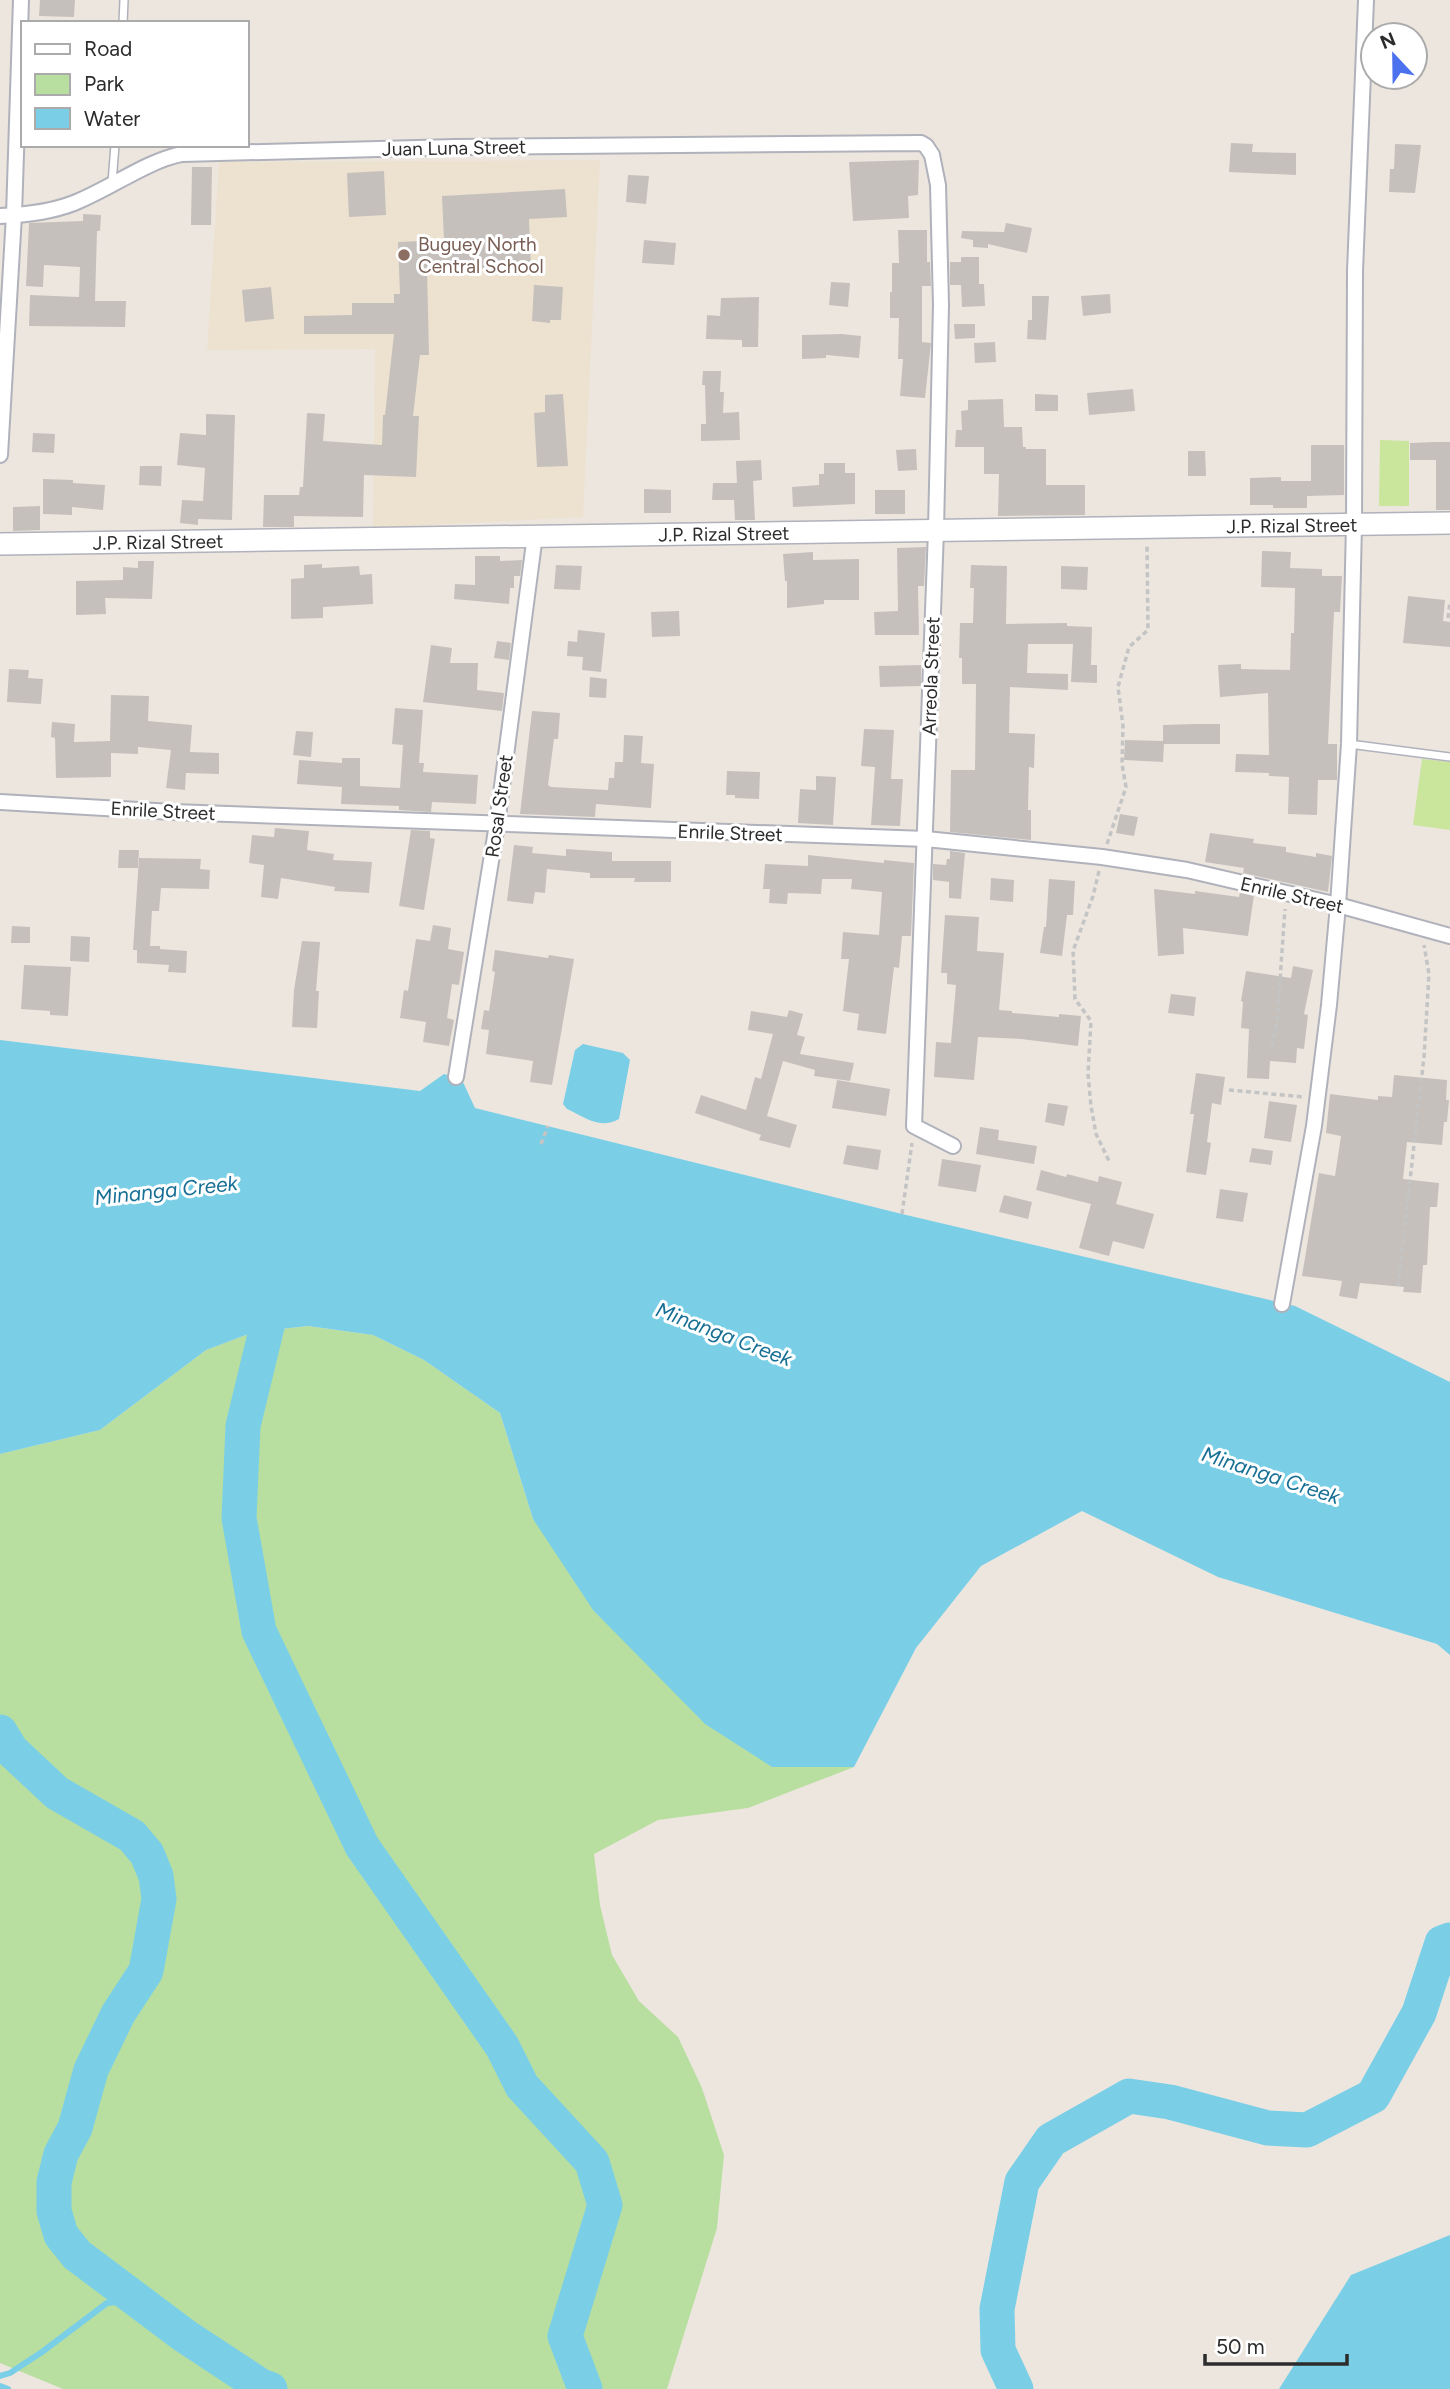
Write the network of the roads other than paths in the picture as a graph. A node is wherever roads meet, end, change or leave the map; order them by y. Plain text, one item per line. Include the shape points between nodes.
1 (21, 0) edge
2 (124, 0) edge
3 (1366, 0) edge
4 (123, 21) edge
5 (920, 143) joint
6 (115, 147) edge
7 (112, 184) junction
8 (7, 215) edge
9 (0, 455) edge
10 (1450, 523) edge
11 (1354, 524) junction
12 (936, 530) junction
13 (535, 535) junction
14 (0, 544) edge
15 (1349, 744) junction
16 (1450, 757) edge
17 (0, 802) edge
18 (497, 824) junction
19 (926, 839) junction
20 (1338, 905) junction
21 (1450, 936) edge
22 (456, 1077) dead end
23 (954, 1146) dead end
24 (1282, 1304) dead end

1 - 8 street
2 - 4 lane
3 - 11 street via 1355,271
5 - 7 street, Juan Luna Street via 182,154 162,158
5 - 12 street, Arreola Street via 932,155 938,185 941,305
6 - 7 lane
7 - 8 street, Juan Luna Street via 52,210
8 - 9 street
10 - 11 street, J.P. Rizal Street
11 - 12 street, J.P. Rizal Street
11 - 15 street
12 - 13 street, J.P. Rizal Street
12 - 19 street, Arreola Street
13 - 14 street, J.P. Rizal Street
13 - 18 street, Rosal Street
15 - 16 lane
15 - 20 street
17 - 18 street, Enrile Street
18 - 19 street, Enrile Street
18 - 22 street, Rosal Street
19 - 20 street, Enrile Street via 1186,870
19 - 23 street, Arreola Street via 914,1126
20 - 21 street, Enrile Street
20 - 24 street via 1318,1098

